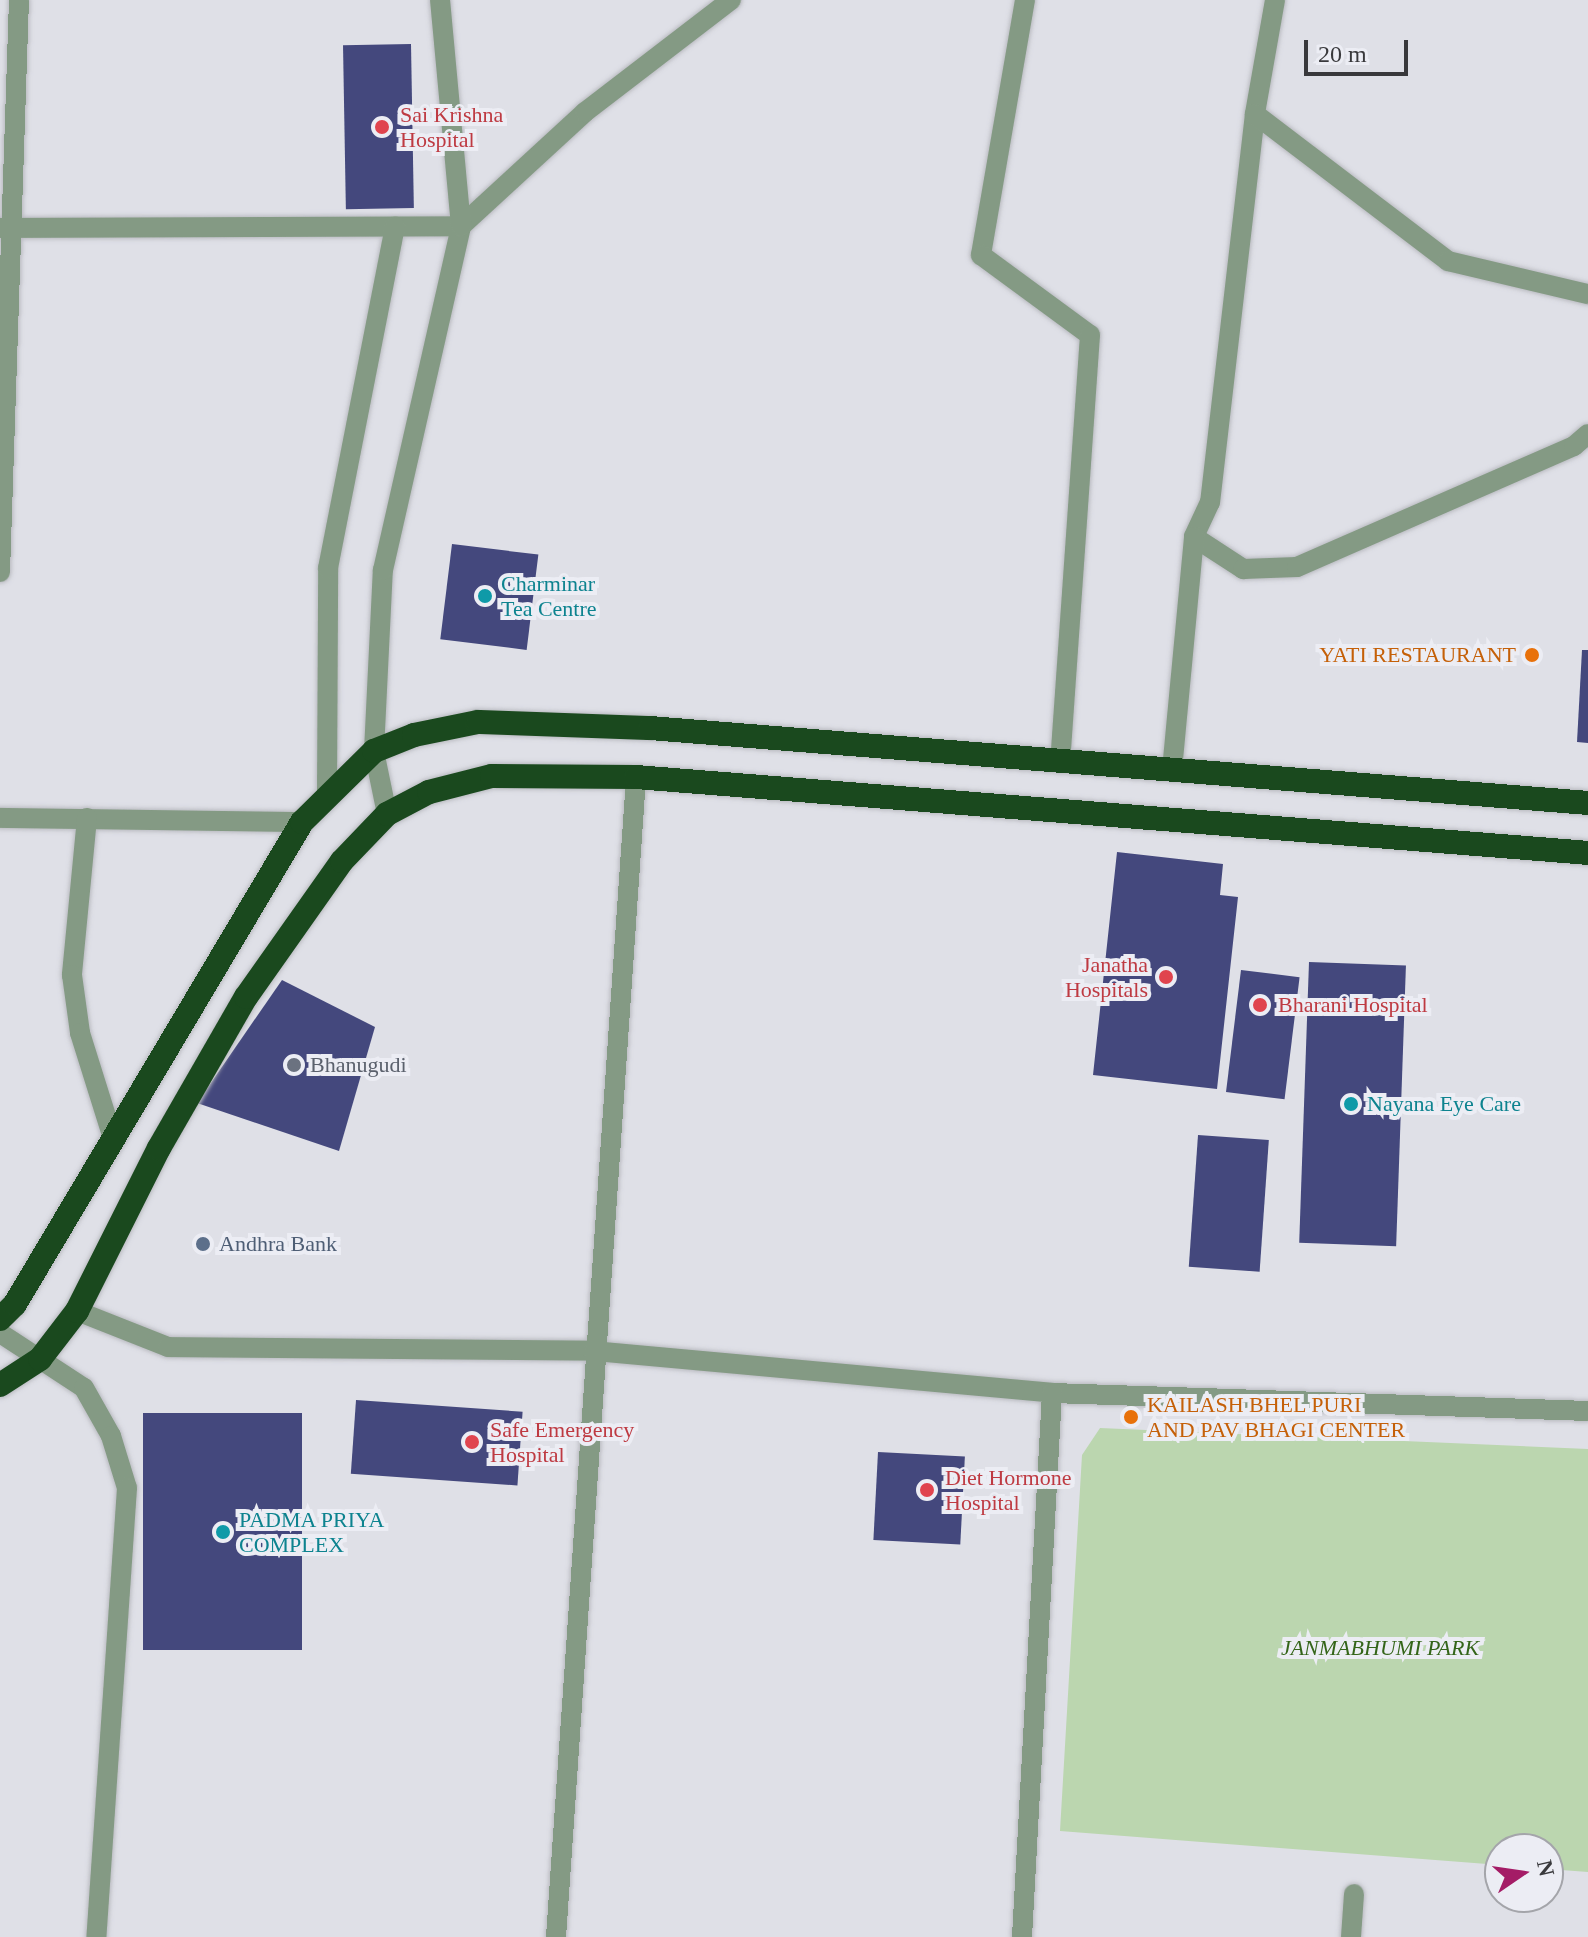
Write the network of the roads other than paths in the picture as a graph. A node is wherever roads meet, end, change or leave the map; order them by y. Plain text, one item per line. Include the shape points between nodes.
1 (19, 0) edge
2 (440, 0) edge
3 (731, 0) edge
4 (1025, 0) edge
5 (1275, 0) edge
6 (1255, 114) junction
7 (461, 226) junction
8 (395, 227) junction
9 (6, 228) edge
10 (1588, 294) edge
11 (1588, 434) edge
12 (1194, 537) junction
13 (0, 572) edge
14 (374, 751) junction
15 (1060, 761) junction
16 (1172, 770) junction
17 (636, 777) junction
18 (327, 794) junction
19 (1588, 803) edge
20 (387, 814) junction
21 (0, 818) edge
22 (87, 818) junction
23 (302, 822) junction
24 (1588, 853) edge
25 (113, 1138) junction
26 (77, 1311) junction
27 (0, 1319) edge
28 (0, 1333) edge
29 (594, 1351) junction
30 (40, 1359) junction
31 (0, 1385) edge
32 (1052, 1393) junction
33 (1588, 1411) edge
34 (1354, 1894) dead end
35 (96, 1937) edge
36 (556, 1937) edge
37 (1022, 1937) edge
38 (1351, 1937) edge

1 - 9 street
2 - 7 street
3 - 7 street via 585,112
4 - 15 street via 981,255 1090,335
5 - 6 street
6 - 10 street via 1448,261
6 - 12 street via 1210,502
7 - 8 street
7 - 14 street via 383,570
8 - 9 street
8 - 18 street via 328,568
9 - 13 street
11 - 12 street via 1574,446 1297,567 1243,569
12 - 16 street
14 - 15 highway via 414,735 478,722 650,728
14 - 18 highway
14 - 20 street
15 - 16 highway
16 - 19 highway
17 - 20 highway via 492,776 429,792
17 - 24 highway
17 - 29 street
18 - 23 highway
20 - 26 highway via 342,861 246,997 159,1148
21 - 22 street
22 - 23 street
22 - 25 street via 72,975 80,1033
23 - 25 highway
25 - 27 highway via 15,1304
26 - 29 street via 168,1347
26 - 30 highway
28 - 30 street
29 - 32 street
29 - 36 street
30 - 31 highway
30 - 35 street via 84,1388 111,1436 127,1488
32 - 33 street
32 - 37 street
34 - 38 street

